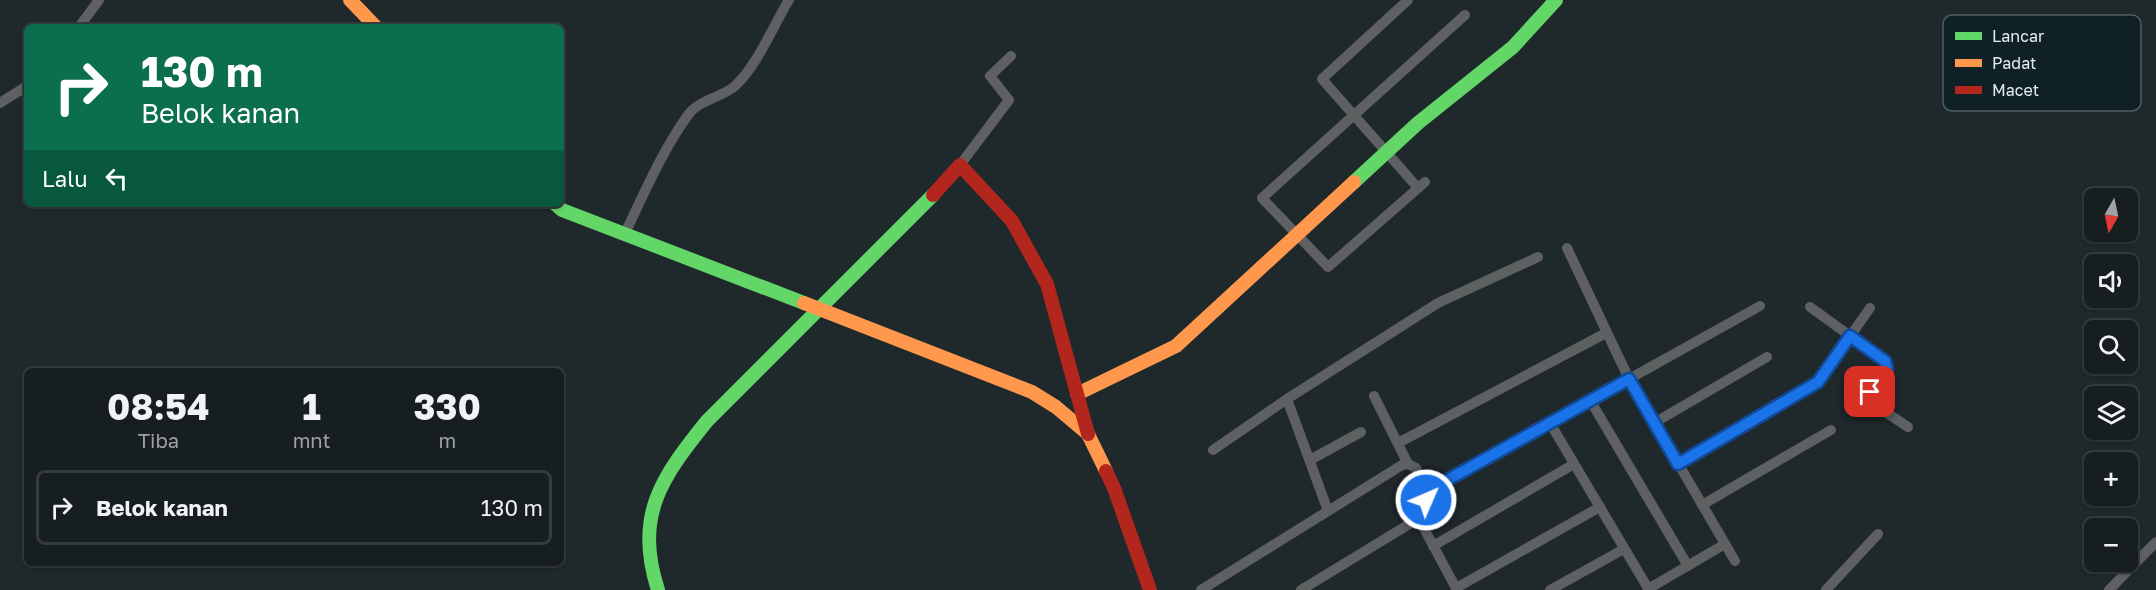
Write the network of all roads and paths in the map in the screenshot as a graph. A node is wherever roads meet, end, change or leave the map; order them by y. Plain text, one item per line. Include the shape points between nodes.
1 (99, 0) edge
2 (350, 0) edge
3 (789, 0) edge
4 (1408, 0) edge
5 (1556, 0) edge
6 (1465, 15) dead end
7 (81, 24) edge
8 (373, 24) edge
9 (1011, 56) dead end
10 (24, 88) edge
11 (0, 103) edge
12 (1353, 115) junction
13 (1386, 152) junction
14 (960, 165) junction
15 (558, 207) edge
16 (625, 233) junction
17 (1295, 235) junction
18 (1567, 248) dead end
19 (1538, 256) dead end
20 (1760, 306) dead end
21 (1810, 307) dead end
22 (1870, 308) dead end
23 (819, 309) junction
24 (1606, 333) junction
25 (1850, 336) junction
26 (1767, 357) dead end
27 (1629, 379) junction
28 (1077, 394) junction
29 (1374, 396) dead end
30 (1287, 399) junction
31 (1590, 400) junction
32 (1550, 423) junction
33 (1654, 423) junction
34 (1908, 427) dead end
35 (1831, 430) dead end
36 (1361, 432) dead end
37 (1088, 434) junction
38 (1398, 443) junction
39 (1213, 450) dead end
40 (1311, 460) junction
41 (1408, 464) junction
42 (1678, 464) junction
43 (1574, 465) junction
44 (1426, 492) junction
45 (1702, 505) junction
46 (1600, 507) junction
47 (1328, 511) junction
48 (1419, 519) junction
49 (1878, 534) dead end
50 (2156, 542) edge
51 (1725, 544) junction
52 (1434, 546) junction
53 (1624, 549) junction
54 (1735, 561) dead end
55 (1688, 566) junction
56 (1456, 589) edge
57 (1648, 589) edge
58 (658, 590) edge
59 (1150, 590) edge
60 (1201, 590) edge
61 (1301, 590) edge
62 (1550, 590) edge
63 (1827, 590) edge
64 (2109, 590) edge

1 - 7 street
2 - 8 street
3 - 16 street via 749,70 733,88 705,100 690,113
4 - 12 street via 1322,79
5 - 13 street via 1513,47
6 - 12 street
9 - 14 street via 990,76 1009,100
10 - 11 street
12 - 13 street
12 - 17 street via 1262,198
13 - 17 street
13 - 17 street via 1421,185 1328,267
14 - 23 street
14 - 28 street via 1012,221 1047,284
15 - 16 street
16 - 23 street
17 - 28 street via 1176,346
18 - 24 street
19 - 30 street via 1438,303
20 - 27 street
21 - 25 street
22 - 25 street
23 - 37 street via 1032,392
23 - 58 street via 683,450 655,499 646,544
24 - 27 street
24 - 38 street
25 - 34 street via 1887,365 1870,392 1872,403
25 - 42 street via 1818,382
26 - 33 street
27 - 31 street
27 - 33 street
28 - 37 street
29 - 38 street
30 - 39 street
30 - 40 street
31 - 32 street
31 - 55 street
32 - 43 street
32 - 44 street
33 - 42 street
35 - 45 street
36 - 40 street
37 - 59 street via 1114,488
38 - 41 street
40 - 47 street
41 - 44 street via 1416,468
41 - 47 street
42 - 45 street
43 - 46 street
43 - 52 street
44 - 48 street via 1426,504
45 - 51 street
46 - 53 street
46 - 56 street
47 - 60 street
48 - 52 street
48 - 61 street
49 - 63 street
50 - 64 street
51 - 54 street
51 - 55 street
52 - 56 street
53 - 57 street
53 - 62 street
55 - 57 street

